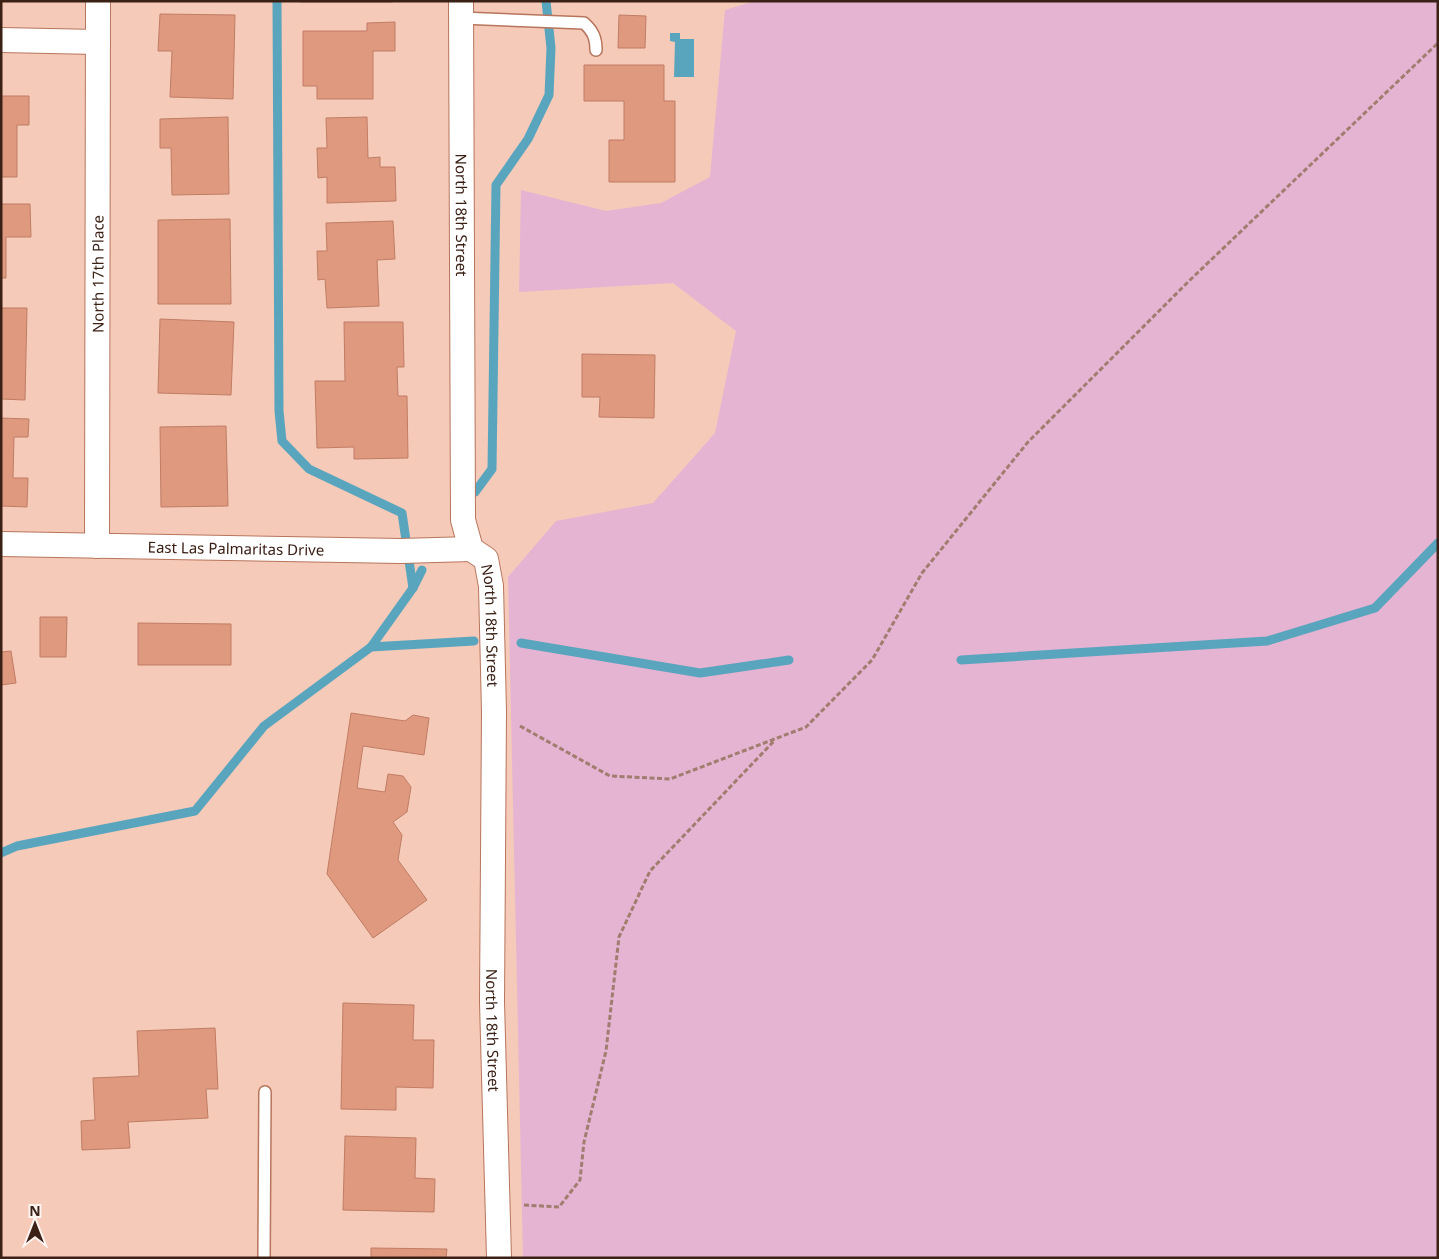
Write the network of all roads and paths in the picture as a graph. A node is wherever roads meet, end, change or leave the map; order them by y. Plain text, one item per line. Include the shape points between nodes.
1 (98, 1) edge
2 (461, 10) edge
3 (1, 40) edge
4 (98, 42) junction
5 (1438, 43) edge
6 (596, 50) dead end
7 (1, 544) edge
8 (97, 546) junction
9 (471, 549) junction
10 (494, 712) junction
11 (776, 738) junction
12 (265, 1092) dead end
13 (498, 1204) junction
14 (264, 1258) edge
15 (499, 1258) edge

1 - 4 street, North 17th Place
2 - 6 lane via 584,23 592,30
2 - 9 street, North 18th Street via 462,488 463,520
3 - 4 street
4 - 8 street, North 17th Place
5 - 11 path via 1190,280 1028,442 922,573 872,660 806,727
7 - 8 street, East Las Palmaritas Drive
8 - 9 street, East Las Palmaritas Drive via 401,551
9 - 10 street, North 18th Street via 486,559 491,586
10 - 11 path via 507,714 521,727 610,776 670,779
10 - 13 street, North 18th Street via 492,1002
11 - 13 path via 650,872 619,937 606,1052 584,1142 580,1180 558,1207
12 - 14 lane
13 - 15 street, North 18th Street

